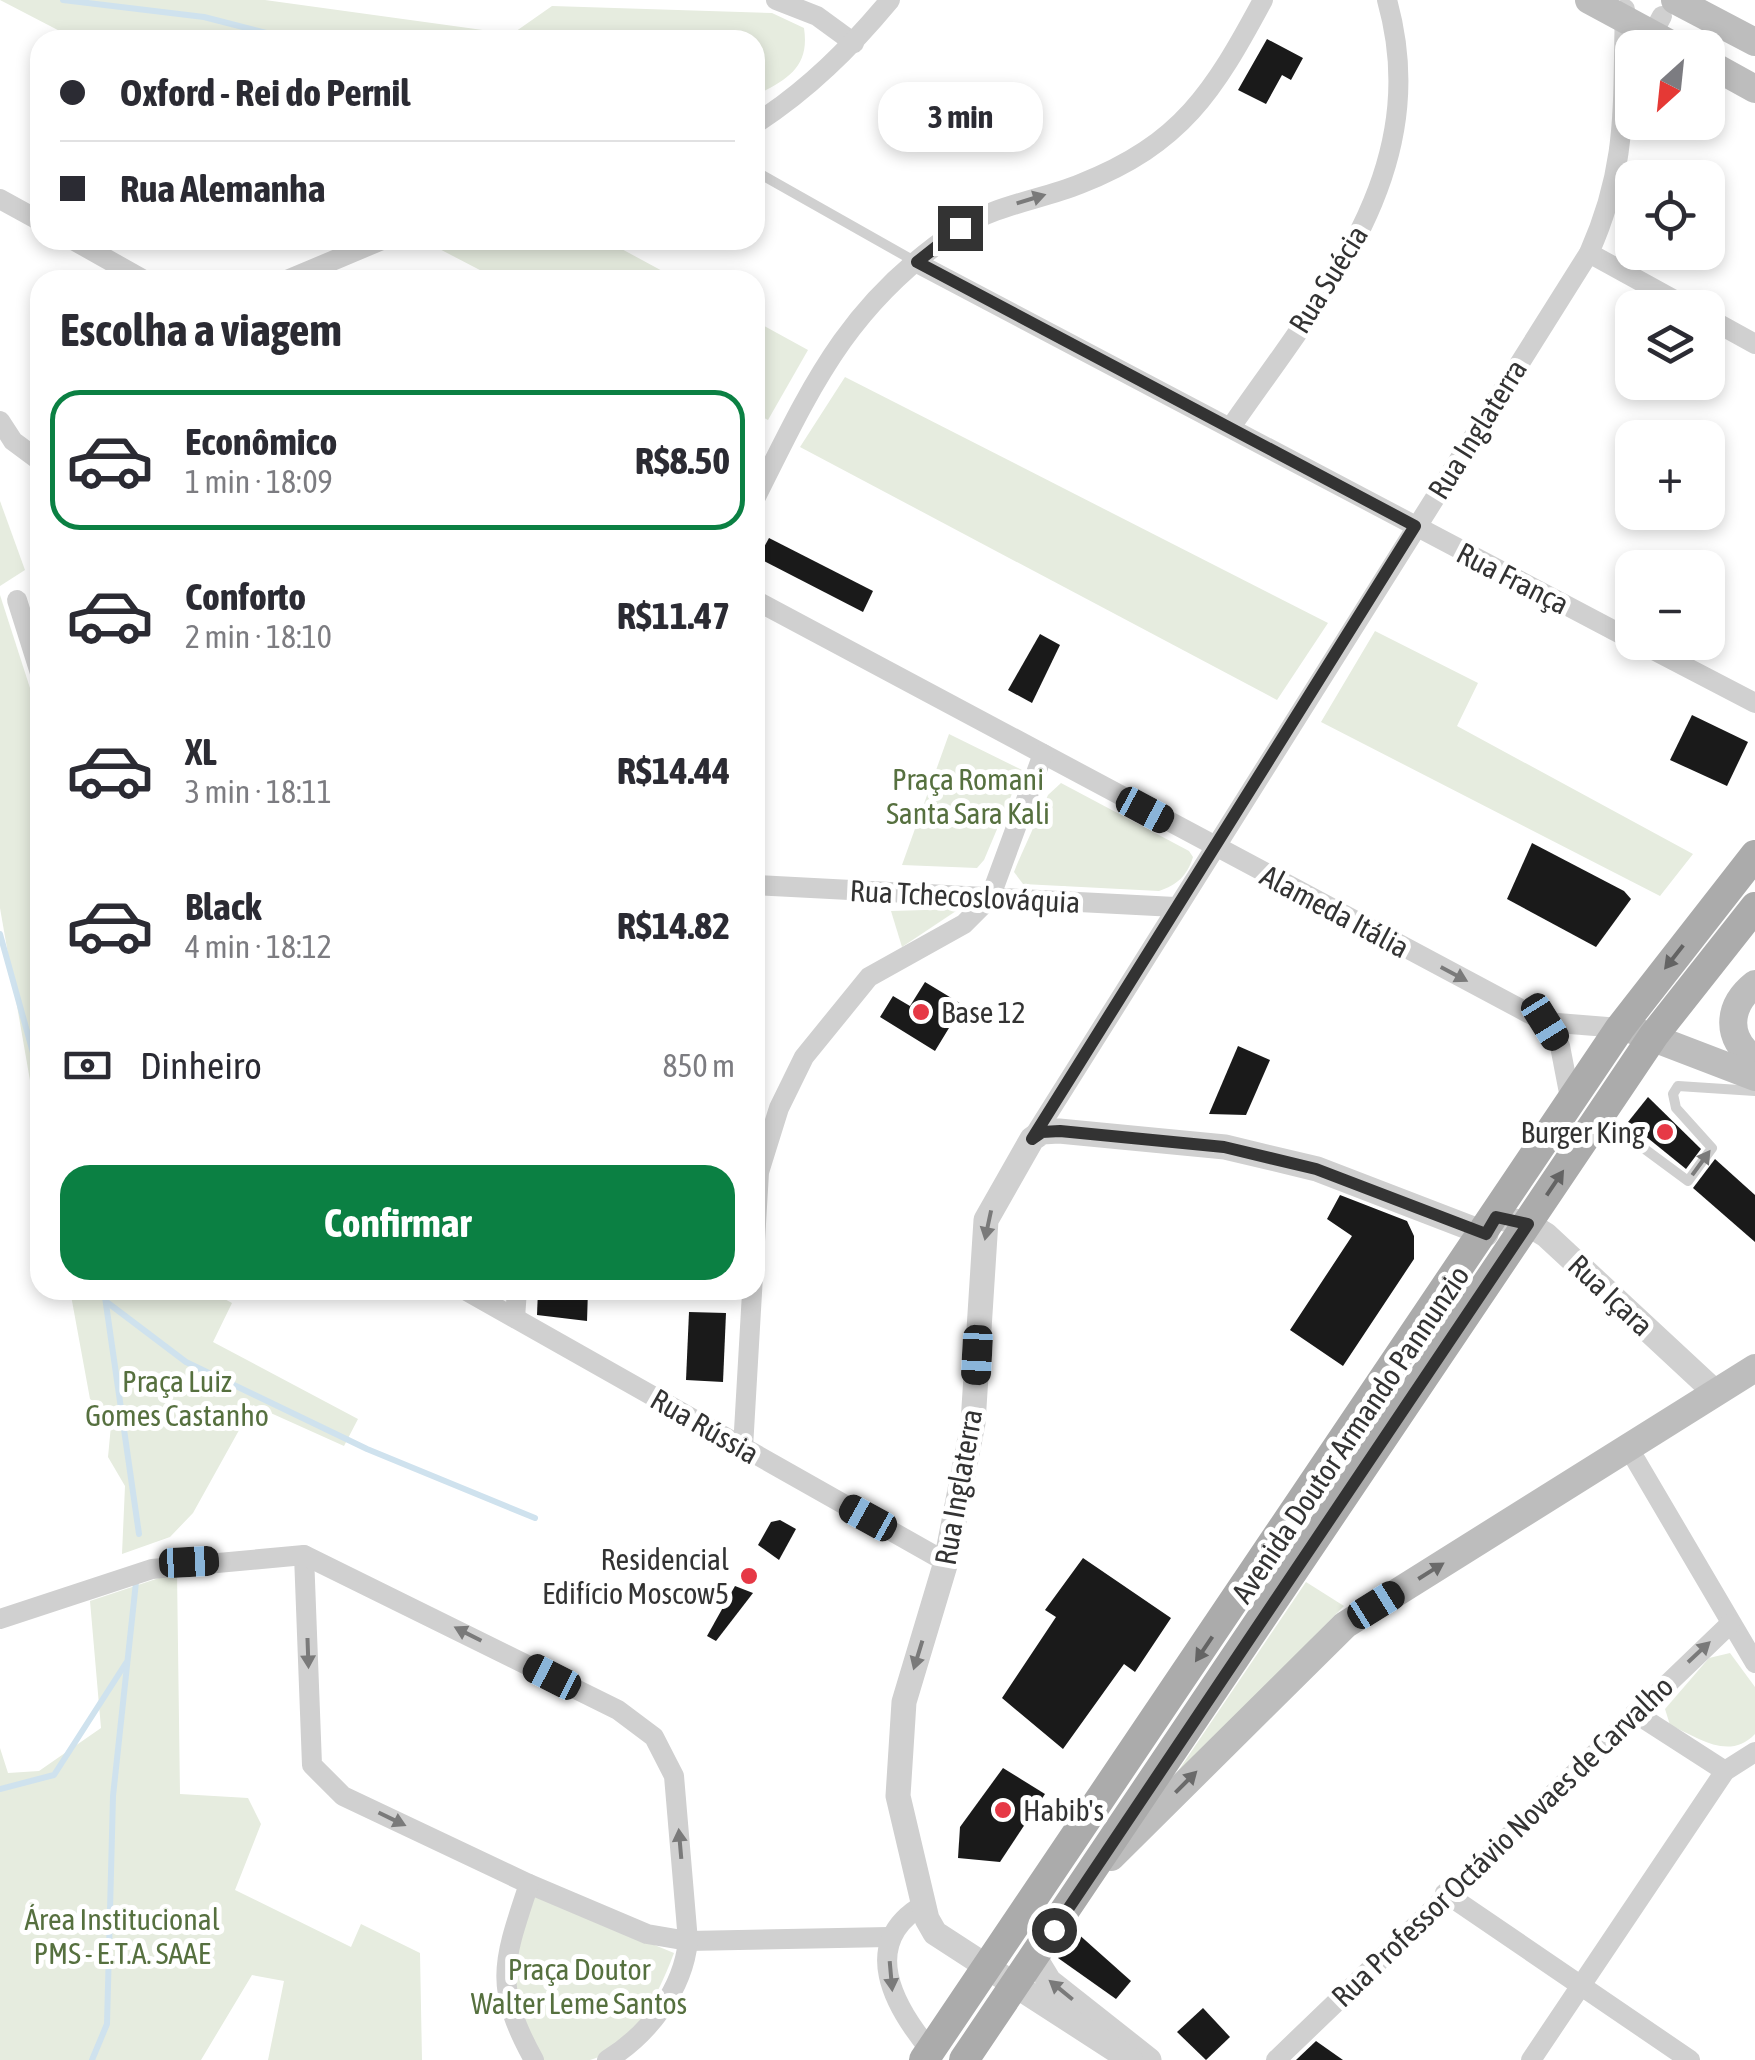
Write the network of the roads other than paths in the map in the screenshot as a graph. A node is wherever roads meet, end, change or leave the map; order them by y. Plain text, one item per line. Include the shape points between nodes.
1 (776, 0) edge
2 (890, 0) edge
3 (1263, 0) edge
4 (1387, 0) edge
5 (1589, 0) edge
6 (1645, 17) edge
7 (1755, 42) edge
8 (854, 43) junction
9 (1725, 73) edge
10 (1755, 88) edge
11 (765, 117) edge
12 (1622, 140) edge
13 (765, 178) edge
14 (0, 199) edge
15 (30, 216) edge
16 (91, 250) edge
17 (358, 250) edge
18 (1589, 252) junction
19 (917, 262) junction
20 (126, 270) edge
21 (311, 270) edge
22 (1657, 290) edge
23 (1725, 327) edge
24 (1755, 344) edge
25 (0, 422) edge
26 (1231, 427) junction
27 (30, 454) edge
28 (765, 480) edge
29 (1415, 526) junction
30 (16, 600) dead end
31 (765, 605) edge
32 (1615, 631) edge
33 (30, 642) edge
34 (1671, 660) edge
35 (1755, 704) edge
36 (1044, 754) junction
37 (1213, 846) junction
38 (1755, 856) edge
39 (765, 886) edge
40 (1729, 887) junction
41 (990, 898) junction
42 (1175, 907) junction
43 (1754, 909) edge
44 (1755, 984) edge
45 (1545, 1022) junction
46 (1620, 1028) junction
47 (1654, 1035) junction
48 (1755, 1060) edge
49 (1755, 1077) edge
50 (1755, 1091) edge
51 (1570, 1104) junction
52 (1599, 1116) junction
53 (1032, 1139) junction
54 (765, 1153) edge
55 (1528, 1224) junction
56 (1491, 1226) junction
57 (483, 1300) edge
58 (516, 1300) edge
59 (752, 1300) edge
60 (515, 1318) junction
61 (1755, 1368) edge
62 (1715, 1392) junction
63 (1628, 1447) junction
64 (743, 1448) junction
65 (304, 1555) junction
66 (946, 1562) junction
67 (0, 1619) edge
68 (1730, 1624) junction
69 (1755, 1663) edge
70 (1635, 1713) junction
71 (1755, 1752) edge
72 (1725, 1771) junction
73 (1092, 1875) junction
74 (529, 1884) junction
75 (1444, 1893) junction
76 (923, 1905) junction
77 (890, 1937) junction
78 (688, 1941) junction
79 (1035, 1958) junction
80 (987, 1970) junction
81 (1581, 1986) junction
82 (1014, 1988) junction
83 (928, 2056) edge
84 (534, 2060) edge
85 (607, 2060) edge
86 (964, 2060) edge
87 (1131, 2060) edge
88 (1150, 2060) edge
89 (1276, 2060) edge
90 (1531, 2060) edge
91 (1690, 2060) edge

1 - 8 street via 817,16
2 - 8 street
19 -> 3 street via 960,228 1081,184 1150,148 1186,120 1220,80
4 - 26 street, Rua Suécia via 1400,116 1362,234
5 - 6 main road
6 - 7 main road
8 - 11 street
9 - 10 main road
12 - 18 street, Rua Inglaterra via 1616,183
13 - 19 lane
14 - 15 street
16 - 20 street
17 - 21 street
18 - 22 street
18 - 29 street, Rua Inglaterra
19 - 26 street, Rua França
19 - 28 street via 836,344
23 - 24 street
25 - 27 street
26 - 29 street, Rua França
29 - 32 street, Rua França
29 - 37 street, Rua Inglaterra
30 - 33 street
31 - 36 street, Alameda Itália
34 - 35 street, Rua França
36 - 37 street, Alameda Itália
36 - 41 street
37 - 42 street, Rua Inglaterra
37 -> 45 street, Alameda Itália
38 - 40 main road, Avenida Doutor Armando Pannunzio
39 - 41 street, Rua Tchecoslováquia
40 - 43 main road
40 -> 46 main road, Avenida Doutor Armando Pannunzio
41 - 42 street, Rua Tchecoslováquia
41 - 54 street via 964,924 869,978 804,1057
42 - 53 street, Rua Inglaterra
43 - 47 main road, Avenida Doutor Armando Pannunzio
44 - 48 main road via 1734,1008 1732,1022 1738,1045
45 - 46 street, Alameda Itália
45 - 51 street via 1560,1046
46 - 47 main road
46 - 51 main road, Avenida Doutor Armando Pannunzio
47 - 49 main road
47 - 52 main road, Avenida Doutor Armando Pannunzio
52 -> 50 lane via 1688,1181 1712,1148 1674,1104 1678,1086
51 - 56 main road, Avenida Doutor Armando Pannunzio
55 -> 52 main road, Avenida Doutor Armando Pannunzio
53 - 56 street, Rua Içara via 1060,1131 1224,1147 1316,1169
53 -> 66 street, Rua Inglaterra via 986,1220 973,1423
55 - 56 street, Rua Içara
55 - 62 street, Rua Içara
55 - 73 main road, Avenida Doutor Armando Pannunzio
56 -> 80 main road, Avenida Doutor Armando Pannunzio
57 - 60 street, Rua Rússia
58 - 60 street
59 - 64 street
60 - 64 street, Rua Rússia
61 - 62 main road
62 - 63 main road
63 - 68 street
73 -> 63 main road via 1345,1625
64 - 66 street, Rua Rússia
65 - 67 street via 152,1568
65 -> 74 street via 312,1765 343,1796
78 -> 65 street via 674,1776 654,1737 618,1710
66 -> 76 street, Rua Inglaterra via 904,1702 898,1796
68 - 69 street
70 -> 68 street, Rua Professor Octávio Novaes de Carvalho
70 - 72 street
70 - 75 street, Rua Professor Octávio Novaes de Carvalho
71 - 72 street
72 - 81 street
73 - 79 main road, Avenida Doutor Armando Pannunzio
74 - 78 street via 648,1934
74 - 84 street via 503,1987 512,2022
75 - 81 street
75 - 89 street, Rua Professor Octávio Novaes de Carvalho
76 - 77 street via 895,1925
76 - 80 street, Rua Inglaterra via 935,1932
77 - 78 street
77 -> 83 street via 893,1996
78 - 85 street via 665,2006
79 - 82 main road, Avenida Doutor Armando Pannunzio
88 -> 79 street via 1049,1982
80 - 82 street, Rua Inglaterra
80 - 83 main road, Avenida Doutor Armando Pannunzio
81 - 90 street
81 - 91 street
82 - 86 main road, Avenida Doutor Armando Pannunzio
82 - 87 street, Rua Inglaterra

